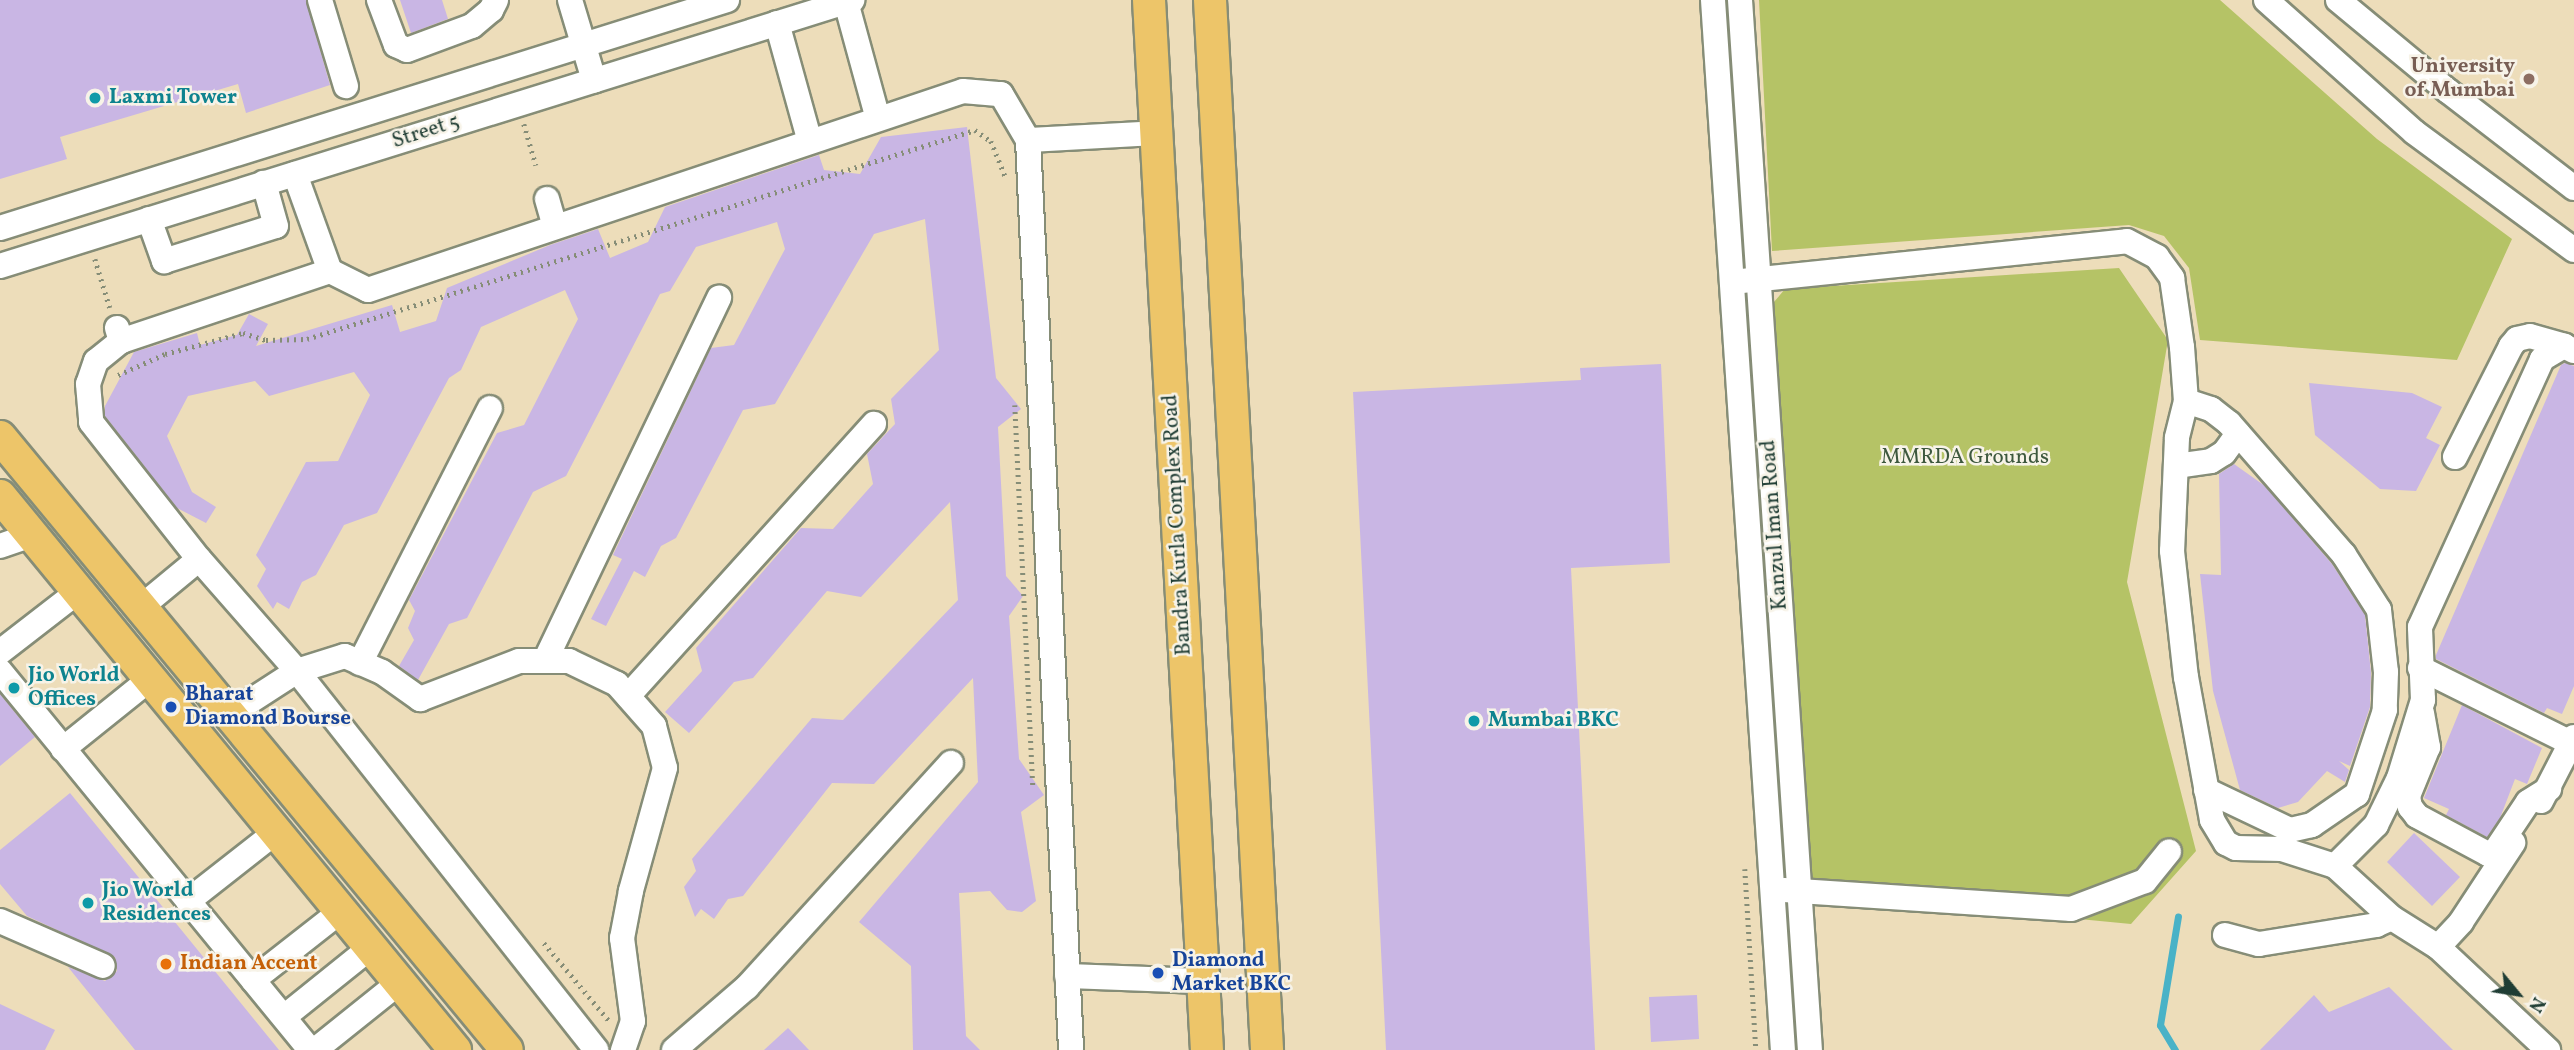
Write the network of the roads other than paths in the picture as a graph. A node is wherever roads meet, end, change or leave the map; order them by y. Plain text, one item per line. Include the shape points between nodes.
1 (320, 0) edge
2 (379, 0) edge
3 (496, 0) edge
4 (570, 0) edge
5 (727, 0) edge
6 (1149, 0) edge
7 (1210, 0) edge
8 (1713, 0) edge
9 (1740, 0) edge
10 (2266, 0) edge
11 (2338, 0) edge
12 (849, 1) edge
13 (777, 23) junction
14 (584, 45) junction
15 (594, 80) junction
16 (346, 86) dead end
17 (878, 119) junction
18 (1157, 133) junction
19 (1028, 140) junction
20 (810, 142) junction
21 (295, 174) junction
22 (264, 184) junction
23 (2574, 188) edge
24 (547, 199) dead end
25 (149, 219) junction
26 (555, 227) junction
27 (0, 228) edge
28 (2574, 250) edge
29 (0, 266) edge
30 (330, 271) junction
31 (1759, 280) junction
32 (1732, 282) junction
33 (719, 298) dead end
34 (2569, 349) edge
35 (2186, 401) junction
36 (490, 408) dead end
37 (874, 424) dead end
38 (2238, 434) junction
39 (0, 437) edge
40 (2455, 457) dead end
41 (2176, 466) junction
42 (0, 496) edge
43 (32, 535) junction
44 (0, 546) edge
45 (199, 559) junction
46 (79, 592) junction
47 (141, 607) junction
48 (0, 652) edge
49 (545, 661) junction
50 (360, 663) junction
51 (2420, 668) junction
52 (297, 670) junction
53 (0, 671) edge
54 (150, 679) junction
55 (628, 696) junction
56 (2421, 709) junction
57 (229, 715) junction
58 (2572, 740) edge
59 (63, 748) junction
60 (951, 763) dead end
61 (2549, 789) junction
62 (2206, 790) junction
63 (276, 832) junction
64 (2169, 851) dead end
65 (2335, 866) junction
66 (1800, 890) junction
67 (1772, 891) junction
68 (188, 901) junction
69 (341, 911) junction
70 (2392, 918) junction
71 (0, 921) edge
72 (2225, 935) dead end
73 (371, 947) junction
74 (2438, 947) junction
75 (103, 966) dead end
76 (1067, 976) junction
77 (253, 980) junction
78 (1203, 981) junction
79 (400, 982) junction
80 (284, 1017) junction
81 (2545, 1049) edge
82 (313, 1050) edge
83 (455, 1050) edge
84 (507, 1050) edge
85 (596, 1050) edge
86 (623, 1050) edge
87 (674, 1050) edge
88 (1071, 1050) edge
89 (1207, 1050) edge
90 (1267, 1050) edge
91 (1783, 1050) edge
92 (1810, 1050) edge

1 - 16 street
2 - 3 street via 396,46 407,50 471,26
4 - 14 street
5 - 14 street, Street 5
6 - 18 main road, Bandra Kurla Complex Road
7 - 90 main road
8 - 32 street, Kanzul Iman Road
9 - 31 street, Kanzul Iman Road
10 - 28 street via 2414,132
11 - 23 street
12 - 13 street, Street 5
12 - 17 street
13 - 15 street, Street 5
13 - 20 street
14 - 15 street
14 - 27 street, Street 5
15 - 21 street, Street 5
17 - 19 street via 963,90 1001,94
17 - 20 street
18 - 19 street
18 - 78 main road, Bandra Kurla Complex Road
19 - 76 street
20 - 26 street
21 - 22 street, Street 5
21 - 30 street
22 - 25 street, Street 5
22 - 25 street via 276,226 164,261
24 - 26 street
25 - 29 street, Street 5
26 - 30 street via 368,290
30 - 45 street via 119,334 96,361 89,384 91,422
31 - 32 street
31 - 35 street via 2127,241 2157,257 2172,278
31 - 66 street, Kanzul Iman Road
32 - 67 street, Kanzul Iman Road
33 - 49 street
34 - 40 street via 2530,336 2517,339
34 - 51 street via 2542,359 2420,627
35 - 38 street via 2211,409
35 - 41 street
36 - 50 street
37 - 55 street
38 - 41 street via 2224,453 2211,461
38 - 62 street via 2344,555 2379,610 2385,710 2357,794 2312,825 2290,830
39 - 47 main road
41 - 62 street via 2172,551 2186,677
42 - 43 main road
43 - 44 street
43 - 46 main road
45 - 47 street
45 - 52 street
46 - 48 street
46 - 54 main road
47 - 57 main road
49 - 50 street via 519,661 420,699 382,672
49 - 55 street via 569,661 617,684
50 - 52 street via 345,656
51 - 56 street
51 - 58 street
52 - 57 street
52 - 85 street
53 - 59 street
54 - 59 street
54 - 63 main road
55 - 86 street via 654,726 665,768 622,938 633,1021
56 - 61 street via 2428,747 2409,796 2417,816 2488,854 2494,853 2529,802
56 - 65 street via 2399,778 2375,825
57 - 84 main road
58 - 61 street
59 - 68 street
60 - 87 street via 747,987
61 - 74 street via 2460,922
62 - 65 street via 2212,821 2225,843 2236,848 2282,849
63 - 68 street
63 - 69 main road
64 - 66 street via 2145,881 2071,909
65 - 70 street
66 - 67 street
66 - 92 street, Kanzul Iman Road
67 - 91 street, Kanzul Iman Road
68 - 77 street
69 - 73 main road
69 - 77 street
70 - 72 street via 2376,925 2259,944
70 - 74 street
71 - 75 street
73 - 79 main road
73 - 80 street
74 - 81 street
76 - 78 street
76 - 88 street
77 - 80 street
78 - 89 main road, Bandra Kurla Complex Road
79 - 82 street
79 - 83 main road
80 - 82 street

